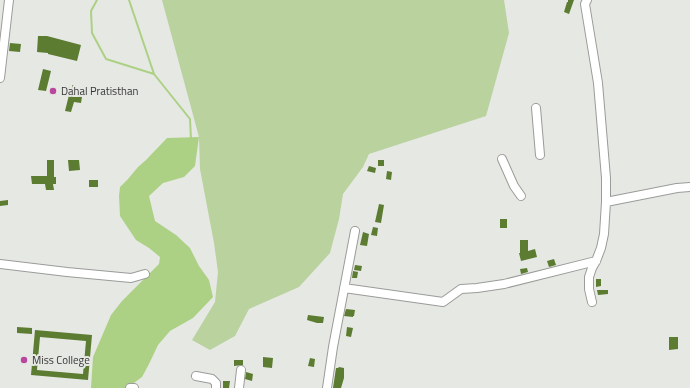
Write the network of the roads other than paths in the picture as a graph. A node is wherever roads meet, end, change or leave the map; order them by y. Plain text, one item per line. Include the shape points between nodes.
1 (9, 0) edge
2 (587, 0) edge
3 (0, 78) edge
4 (536, 108) dead end
5 (540, 155) dead end
6 (502, 159) dead end
7 (690, 187) edge
8 (522, 196) dead end
9 (606, 202) junction
10 (355, 231) dead end
11 (596, 261) junction
12 (0, 264) edge
13 (145, 274) dead end
14 (344, 288) junction
15 (592, 302) dead end
16 (241, 370) dead end
17 (196, 376) dead end
18 (130, 388) edge
19 (134, 388) edge
20 (216, 388) edge
21 (239, 388) edge
22 (327, 388) edge

1 - 3 street
2 - 9 street via 585,4 598,83 604,144
4 - 5 street
6 - 8 street via 514,186
7 - 9 street
9 - 11 street via 604,234
10 - 14 street
11 - 14 street via 504,284 461,289 443,302
11 - 15 street via 589,277
12 - 13 street via 131,278
14 - 22 street
16 - 21 street
17 - 20 street via 212,379 216,383
18 - 19 street

